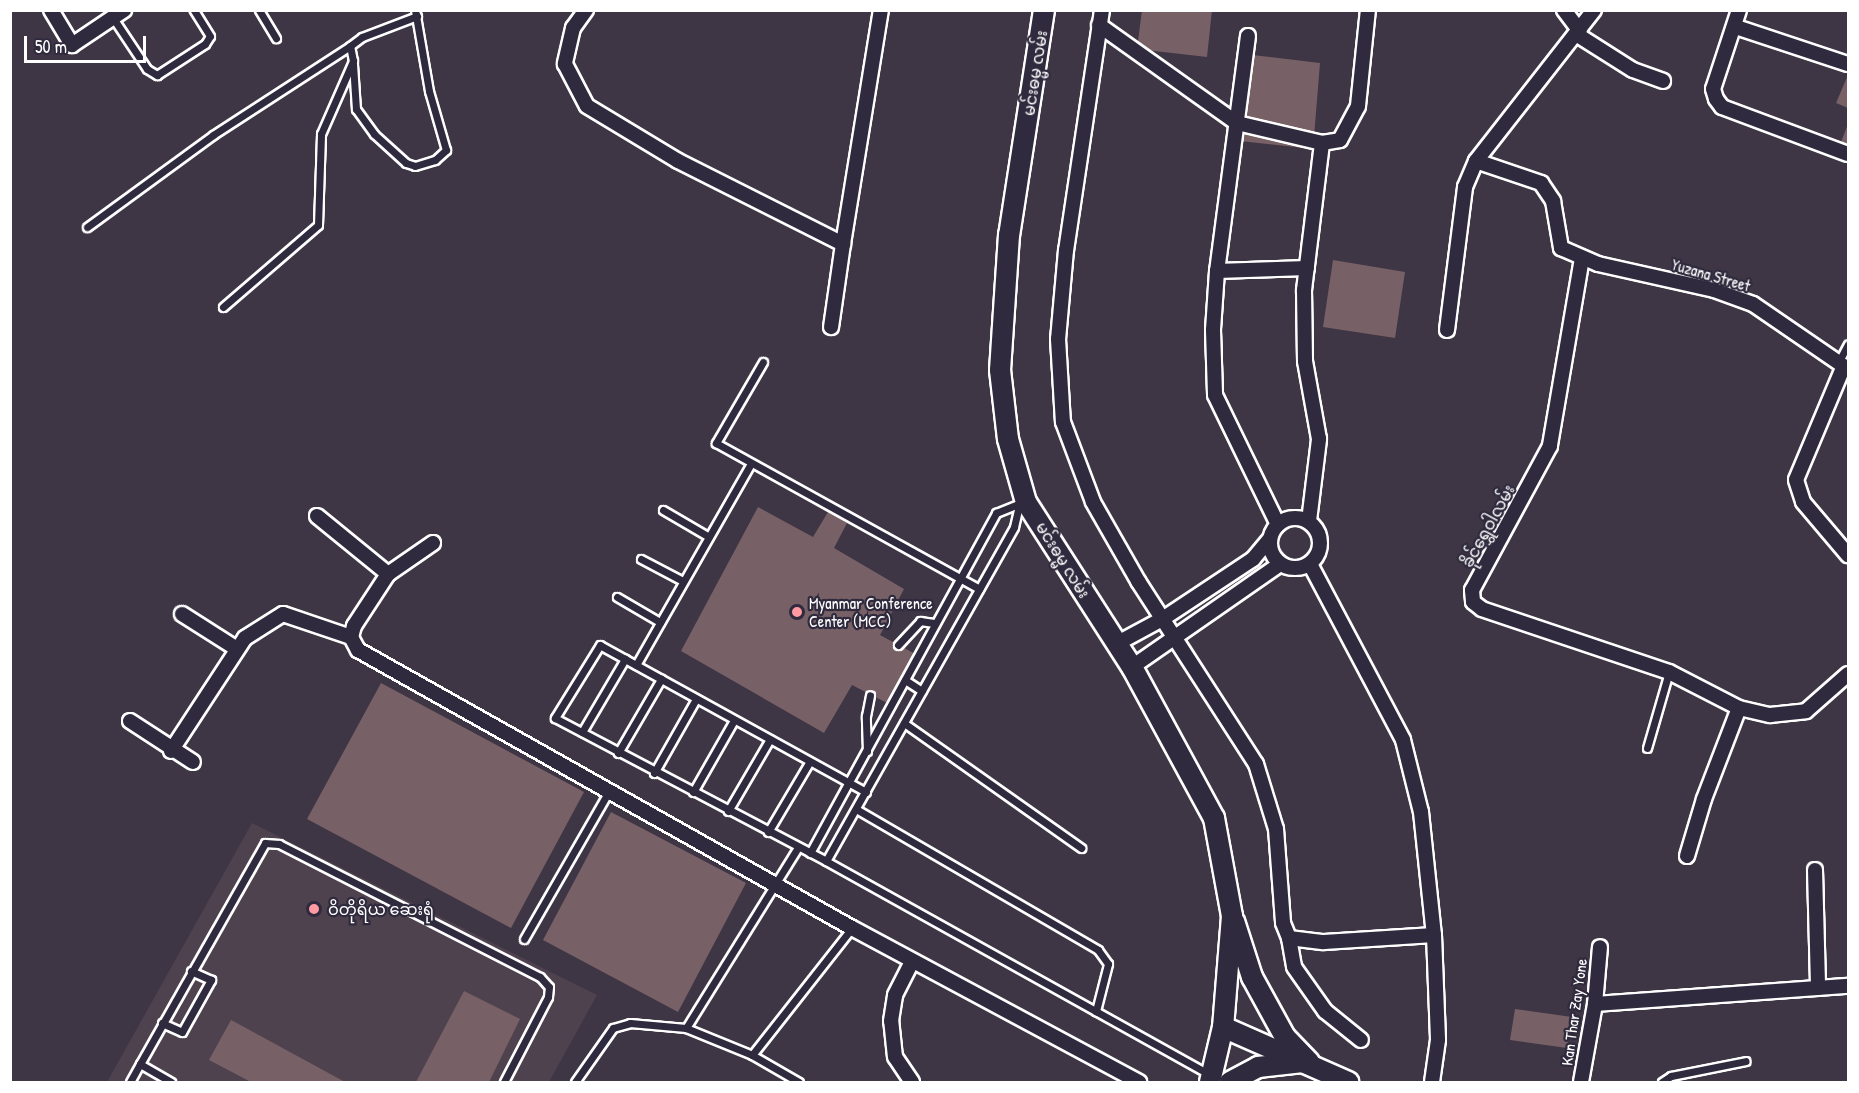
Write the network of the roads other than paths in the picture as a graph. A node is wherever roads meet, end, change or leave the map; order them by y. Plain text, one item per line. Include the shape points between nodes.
1 (51, 10) edge
2 (194, 10) edge
3 (259, 10) edge
4 (586, 10) edge
5 (881, 10) edge
6 (1044, 10) edge
7 (1102, 10) edge
8 (1368, 10) edge
9 (1564, 10) edge
10 (1594, 10) edge
11 (1739, 10) edge
12 (416, 13) edge
13 (119, 14) edge
14 (1099, 25) junction
15 (1736, 27) junction
16 (1578, 32) junction
17 (1248, 36) dead end
18 (276, 38) dead end
19 (350, 46) junction
20 (353, 61) junction
21 (1848, 64) edge
22 (1663, 81) dead end
23 (1237, 123) junction
24 (1322, 143) junction
25 (1848, 154) edge
26 (1476, 161) junction
27 (87, 227) dead end
28 (843, 244) junction
29 (1582, 258) junction
30 (1307, 268) junction
31 (1217, 271) junction
32 (223, 307) dead end
33 (831, 327) dead end
34 (1447, 330) dead end
35 (1848, 344) edge
36 (763, 362) dead end
37 (1843, 367) edge
38 (751, 463) junction
39 (1020, 497) junction
40 (663, 510) dead end
41 (317, 516) dead end
42 (1309, 521) junction
43 (1278, 525) junction
44 (709, 537) junction
45 (1270, 540) junction
46 (433, 543) dead end
47 (1848, 555) edge
48 (641, 559) dead end
49 (1280, 564) junction
50 (1310, 564) junction
51 (388, 574) junction
52 (961, 578) junction
53 (683, 581) junction
54 (978, 589) junction
55 (617, 597) dead end
56 (182, 614) dead end
57 (1164, 618) junction
58 (660, 622) junction
59 (934, 623) junction
60 (1177, 636) junction
61 (351, 637) junction
62 (1116, 644) junction
63 (898, 645) dead end
64 (237, 649) junction
65 (625, 658) junction
66 (636, 665) junction
67 (1132, 667) junction
68 (1669, 672) junction
69 (1848, 674) edge
70 (661, 679) junction
71 (905, 680) junction
72 (922, 691) junction
73 (870, 695) dead end
74 (696, 699) junction
75 (1739, 708) junction
76 (734, 720) junction
77 (130, 721) dead end
78 (904, 723) junction
79 (582, 732) junction
80 (770, 739) junction
81 (1647, 748) dead end
82 (171, 751) junction
83 (867, 751) junction
84 (618, 753) junction
85 (810, 761) junction
86 (193, 762) dead end
87 (654, 773) junction
88 (850, 781) junction
89 (693, 792) junction
90 (866, 792) junction
91 (608, 793) junction
92 (856, 809) junction
93 (728, 811) junction
94 (768, 832) junction
95 (1080, 848) dead end
96 (797, 849) junction
97 (810, 853) junction
98 (1687, 856) dead end
99 (826, 861) junction
100 (1815, 870) dead end
101 (777, 886) junction
102 (1232, 916) junction
103 (852, 928) junction
104 (1434, 935) junction
105 (1289, 938) junction
106 (524, 939) dead end
107 (1600, 947) dead end
108 (912, 961) junction
109 (191, 971) junction
110 (1848, 986) edge
111 (1818, 988) junction
112 (1595, 1004) junction
113 (1096, 1011) junction
114 (162, 1023) junction
115 (1223, 1027) junction
116 (686, 1028) junction
117 (1361, 1040) dead end
118 (752, 1054) junction
119 (1746, 1061) dead end
120 (1309, 1062) junction
121 (140, 1064) junction
122 (1217, 1080) edge
123 (130, 1083) edge
124 (171, 1083) edge
125 (504, 1083) edge
126 (575, 1083) edge
127 (800, 1083) edge
128 (912, 1083) edge
129 (1139, 1083) edge
130 (1348, 1083) edge
131 (1432, 1083) edge
132 (1581, 1083) edge
133 (1662, 1083) edge

1 - 13 street via 72,45
2 - 13 lane via 210,36 205,44 158,75 147,69
3 - 18 lane
4 - 28 street via 573,27 565,64 587,106 678,161
5 - 28 street
6 - 39 main road, မင်းဓမ္မ လမ်း via 1009,235 1000,370
7 - 14 street
8 - 24 street via 1358,106 1340,140
9 - 16 street
10 - 16 street
11 - 15 street
12 - 19 lane
12 - 20 lane via 429,91 446,150 435,160 415,166 406,163 375,134 357,109
14 - 23 street
14 - 57 street via 1065,261 1058,339 1063,422 1093,502
15 - 21 street
15 - 25 street via 1713,88 1722,107
16 - 22 street via 1633,70
16 - 26 street
17 - 23 street
19 - 20 lane
19 - 27 lane via 213,135
20 - 32 lane via 321,134 318,225
23 - 24 street
23 - 31 street
24 - 30 street
26 - 29 street via 1541,183 1553,201 1561,248
26 - 34 street via 1465,187
28 - 33 street
29 - 37 street, Yuzana Street via 1753,304
29 - 68 street, ခိုင်ရွှေဝါလမ်း via 1550,446 1472,590 1473,602 1482,609
30 - 31 street
30 - 42 street via 1305,361 1319,439
31 - 43 street via 1213,330 1215,395
35 - 37 lane
36 - 38 lane via 716,443
37 - 47 street via 1796,480 1803,502
38 - 44 lane
38 - 52 lane
39 - 52 lane via 996,513
39 - 54 lane via 1019,518
39 - 62 main road, မင်းဓမ္မ လမ်း
40 - 44 lane
41 - 51 street
42 - 43 street via 1286,518
42 - 50 street via 1321,542
43 - 45 street
44 - 53 lane
45 - 49 street via 1270,549
45 - 57 street via 1253,559
46 - 51 street
48 - 53 lane
49 - 50 street via 1295,569
49 - 60 street
50 - 104 street via 1403,740 1421,812
51 - 61 street
52 - 54 lane
52 - 59 lane
53 - 58 lane
54 - 72 lane
55 - 58 lane
56 - 64 street
57 - 60 street
57 - 62 street
58 - 66 lane
59 - 63 lane via 920,621
59 - 71 lane
60 - 67 street
60 - 105 street via 1256,764 1276,829 1283,923
61 - 64 street via 283,614 245,638
61 - 91 street via 358,650
62 - 67 main road, မင်းဓမ္မ လမ်း
64 - 82 street
65 - 66 lane
65 - 79 lane
65 - 79 lane via 600,645 555,718
66 - 70 lane
67 - 102 main road, မင်းဓမ္မ လမ်း via 1214,818
68 - 75 street, ခိုင်ရွှေဝါလမ်း
68 - 81 lane
69 - 75 street, ခိုင်ရွှေဝါလမ်း via 1806,711 1770,715
70 - 74 lane
70 - 84 lane
71 - 72 lane
71 - 83 lane
72 - 78 lane
73 - 83 lane
74 - 76 lane
74 - 87 lane
75 - 98 street
76 - 80 lane
76 - 89 lane
77 - 82 street
78 - 90 lane
78 - 95 lane
79 - 84 lane
80 - 85 lane
80 - 93 lane
82 - 86 street
83 - 88 lane
84 - 87 lane
85 - 88 lane
85 - 94 lane
87 - 89 lane
88 - 90 lane
88 - 97 lane
89 - 93 lane
90 - 92 lane
91 - 101 street
91 - 106 lane
92 - 99 lane
92 - 113 lane via 1098,950 1108,964
93 - 94 lane
94 - 96 lane
96 - 97 lane
96 - 101 lane
97 - 99 lane
99 - 113 lane
100 - 111 street
101 - 103 street
101 - 116 lane
102 - 115 main road, မင်းဓမ္မ လမ်း
102 - 120 main road via 1252,977 1285,1038
103 - 108 street
103 - 118 lane
104 - 105 street via 1324,942
104 - 131 street via 1438,1040
105 - 117 street via 1294,967 1325,1011
107 - 112 street, Kan Thar Zay Yone
108 - 128 street via 895,994 891,1021 895,1057
108 - 129 street
109 - 114 lane
109 - 114 lane via 211,980 182,1032
109 - 125 lane via 257,851 265,843 279,844 540,977 549,987 548,996
110 - 111 street
111 - 112 street
112 - 132 street, Kan Thar Zay Yone
113 - 122 lane
114 - 121 lane
115 - 120 main road
115 - 122 main road, မင်းဓမ္မ လမ်း
116 - 118 lane
116 - 126 lane via 630,1023 613,1028
118 - 127 lane
119 - 133 lane via 1671,1076
120 - 122 main road via 1258,1067
120 - 130 main road
121 - 123 lane
121 - 124 lane

